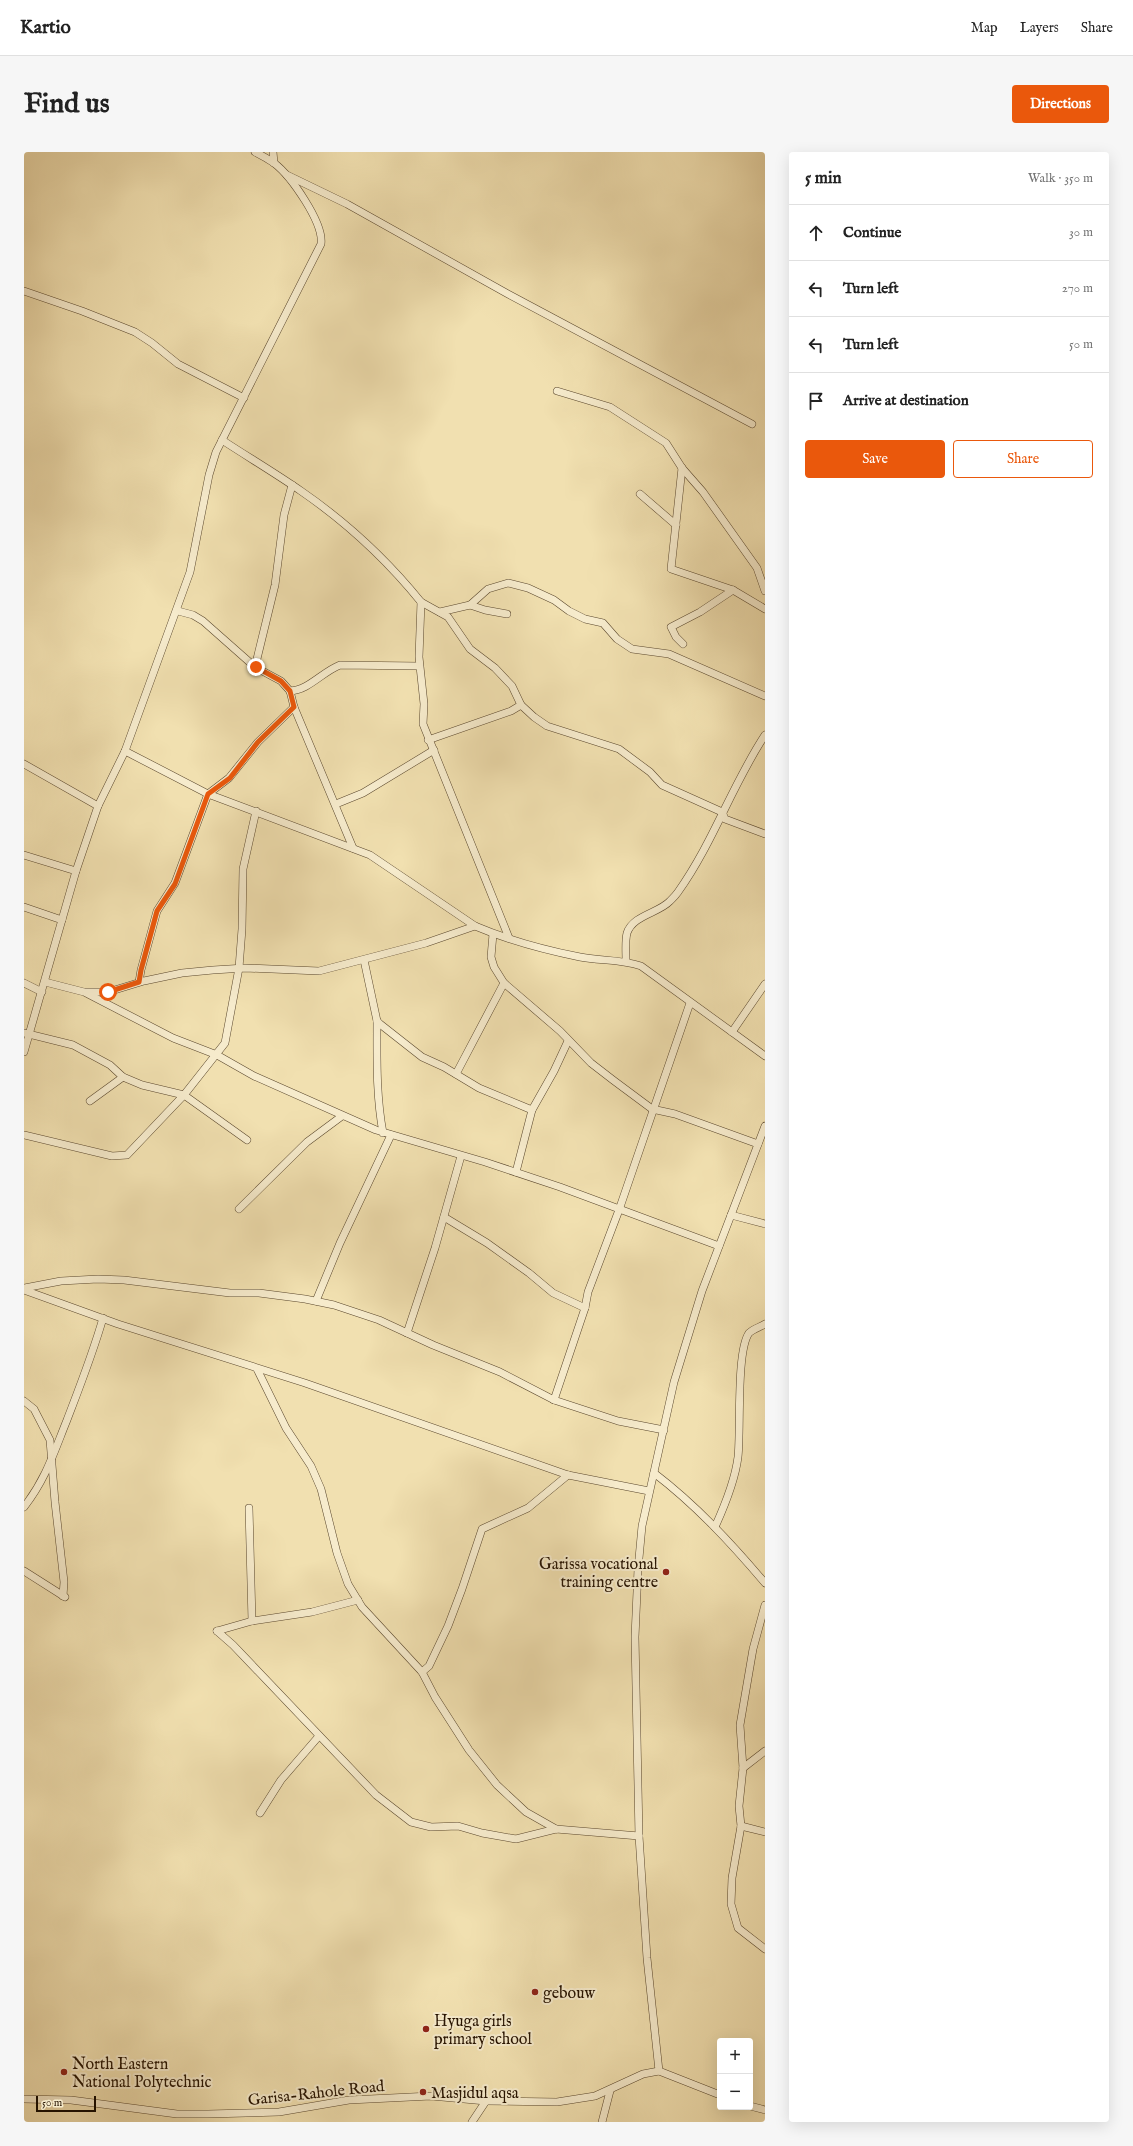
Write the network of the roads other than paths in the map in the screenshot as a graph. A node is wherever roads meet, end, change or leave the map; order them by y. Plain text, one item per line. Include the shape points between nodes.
1 (255, 152) edge
2 (273, 152) edge
3 (274, 163) junction
4 (285, 174) junction
5 (24, 291) edge
6 (557, 391) dead end
7 (244, 398) junction
8 (752, 424) dead end
9 (222, 440) junction
10 (682, 468) junction
11 (292, 485) junction
12 (640, 494) dead end
13 (676, 525) junction
14 (733, 590) junction
15 (765, 592) edge
16 (421, 602) junction
17 (470, 605) junction
18 (765, 609) edge
19 (178, 611) junction
20 (440, 612) junction
21 (507, 614) dead end
22 (683, 644) dead end
23 (419, 666) junction
24 (256, 667) junction
25 (290, 691) junction
26 (765, 696) edge
27 (522, 705) junction
28 (294, 707) junction
29 (765, 735) edge
30 (428, 740) junction
31 (434, 750) junction
32 (125, 752) junction
33 (24, 764) edge
34 (208, 794) junction
35 (336, 804) junction
36 (98, 806) junction
37 (256, 811) junction
38 (722, 812) junction
39 (765, 834) edge
40 (353, 848) junction
41 (24, 855) edge
42 (76, 871) junction
43 (24, 907) edge
44 (62, 920) junction
45 (474, 926) junction
46 (494, 934) junction
47 (509, 938) junction
48 (364, 960) junction
49 (626, 961) junction
50 (239, 968) junction
51 (45, 982) junction
52 (139, 982) junction
53 (24, 983) edge
54 (504, 983) junction
55 (765, 984) edge
56 (42, 992) junction
57 (84, 992) junction
58 (690, 1003) junction
59 (377, 1021) junction
60 (732, 1032) junction
61 (27, 1034) edge
62 (568, 1041) junction
63 (24, 1052) edge
64 (217, 1055) junction
65 (765, 1056) edge
66 (456, 1074) junction
67 (123, 1077) junction
68 (184, 1095) junction
69 (90, 1101) dead end
70 (652, 1109) junction
71 (532, 1110) junction
72 (342, 1116) junction
73 (765, 1126) edge
74 (383, 1132) junction
75 (24, 1135) edge
76 (391, 1135) junction
77 (247, 1140) dead end
78 (758, 1144) junction
79 (461, 1156) junction
80 (516, 1172) junction
81 (239, 1209) dead end
82 (618, 1210) junction
83 (731, 1215) junction
84 (444, 1217) junction
85 (765, 1224) edge
86 (719, 1246) junction
87 (24, 1289) edge
88 (316, 1301) junction
89 (585, 1308) junction
90 (103, 1318) junction
91 (765, 1324) edge
92 (407, 1333) junction
93 (257, 1369) junction
94 (554, 1400) junction
95 (24, 1401) edge
96 (664, 1430) junction
97 (52, 1461) junction
98 (654, 1473) junction
99 (568, 1474) junction
100 (649, 1491) junction
101 (24, 1507) edge
102 (249, 1508) dead end
103 (715, 1526) junction
104 (24, 1571) edge
105 (765, 1583) edge
106 (358, 1600) junction
107 (765, 1605) edge
108 (252, 1621) junction
109 (422, 1672) junction
110 (319, 1736) junction
111 (765, 1751) edge
112 (743, 1768) junction
113 (260, 1813) dead end
114 (741, 1826) junction
115 (556, 1829) junction
116 (765, 1832) edge
117 (639, 1836) junction
118 (765, 1949) edge
119 (658, 2071) junction
120 (610, 2091) junction
121 (717, 2094) edge
122 (24, 2098) edge
123 (486, 2101) junction
124 (753, 2107) edge
125 (765, 2110) edge
126 (472, 2122) edge
127 (602, 2122) edge

1 - 3 street
2 - 3 street
3 - 4 street
4 - 7 street via 314,218 322,237 321,244
4 - 8 street via 346,204
5 - 7 street via 135,332 178,364
6 - 10 street via 610,407 666,443
7 - 9 street
9 - 11 street
9 - 19 street via 209,475 190,572
10 - 13 street
10 - 15 street via 703,492 757,568
11 - 16 street via 366,543
11 - 24 street via 284,515 275,585
12 - 13 street
13 - 14 street via 671,569
14 - 18 street
14 - 22 street via 671,627 676,638
16 - 20 street
16 - 23 street
17 - 20 street
17 - 21 street
17 - 26 street via 488,589 508,583 528,588 585,619 603,623 617,639 632,649 669,654
19 - 24 street via 203,621
19 - 32 street
20 - 27 street via 448,617 470,649 495,668 512,686
23 - 25 street via 340,665 328,669 302,690
23 - 30 street via 424,704 423,724
24 - 25 street via 281,681
25 - 28 street
27 - 30 street
27 - 38 street via 547,726 619,749 650,772 662,785
28 - 34 street via 258,742 230,778
28 - 35 street
29 - 38 street
30 - 31 street
31 - 35 street via 363,793
31 - 47 street
32 - 34 street
32 - 36 street
33 - 36 street
34 - 37 street
34 - 52 street via 175,884 157,911
35 - 40 street
36 - 42 street
37 - 40 street
37 - 50 street via 243,870
38 - 39 street via 725,819
38 - 49 street via 710,841 678,892 670,902 635,922 627,933
40 - 45 street via 370,855
41 - 42 street
42 - 44 street
43 - 44 street
44 - 51 street
45 - 46 street
45 - 48 street via 426,943
46 - 47 street
46 - 54 street via 491,957
47 - 49 street via 581,957
48 - 50 street via 320,971
48 - 59 street
49 - 58 street via 641,966
50 - 52 street via 182,973
50 - 64 street via 225,1043
51 - 56 street
51 - 57 street
52 - 57 street via 108,992
53 - 56 street
54 - 62 street via 560,1031
54 - 66 street
55 - 60 street
56 - 61 street
57 - 64 street via 173,1038
58 - 60 street
58 - 70 street
59 - 66 street via 422,1057
59 - 74 street via 376,1073
60 - 65 street
61 - 63 street
61 - 67 street via 73,1045 110,1065
62 - 70 street via 591,1063
62 - 71 street
64 - 68 street
64 - 72 street via 254,1076
66 - 71 street via 479,1088
67 - 68 street via 142,1085
67 - 69 street
68 - 75 street via 127,1155 112,1156
68 - 77 street
70 - 78 street via 674,1114
70 - 82 street
71 - 80 street
72 - 74 street
72 - 81 street via 307,1142
73 - 78 street
74 - 76 street
76 - 79 street
76 - 88 street via 343,1236
78 - 83 street
79 - 80 street
79 - 84 street
80 - 82 street
82 - 86 street
82 - 89 street via 588,1292
83 - 85 street
83 - 86 street
84 - 89 street via 487,1243 553,1293
84 - 92 street
86 - 96 street via 674,1382
87 - 88 street via 60,1281 124,1280
87 - 90 street
88 - 92 street via 379,1320
89 - 94 street
90 - 93 street
90 - 97 street via 87,1371
91 - 103 street via 750,1332 746,1342 742,1363 738,1459 725,1505
92 - 94 street via 500,1372
93 - 99 street via 305,1383
93 - 106 street via 286,1428 311,1466 321,1489 348,1584
94 - 96 street via 618,1421
95 - 97 street via 34,1409 45,1429 50,1440
96 - 98 street
97 - 101 street via 38,1488
97 - 104 street via 64,1596
98 - 100 street
98 - 103 street via 678,1491
99 - 100 street
99 - 109 street via 528,1508 482,1529 448,1626 429,1666
100 - 117 street via 642,1526 636,1630
102 - 108 street
103 - 105 street
106 - 108 street via 312,1612
106 - 109 street via 362,1608
107 - 112 street via 753,1649 741,1717
108 - 110 street via 217,1631
109 - 115 street via 469,1750 497,1785 526,1812
110 - 113 street via 281,1780
110 - 115 street via 376,1795 411,1822 431,1827 458,1826 516,1839
111 - 112 street
112 - 114 street via 739,1806
114 - 116 street
114 - 118 street via 732,1878 732,1913 738,1928
115 - 117 street
117 - 119 street
119 - 120 street, Garisa-Rahole Road via 643,2074
119 - 121 street
120 - 123 street, Garisa-Rahole Road via 576,2101
120 - 127 street
122 - 123 street, Garisa-Rahole Road via 71,2100 176,2114 279,2112 372,2098 431,2096
123 - 126 street
124 - 125 street

